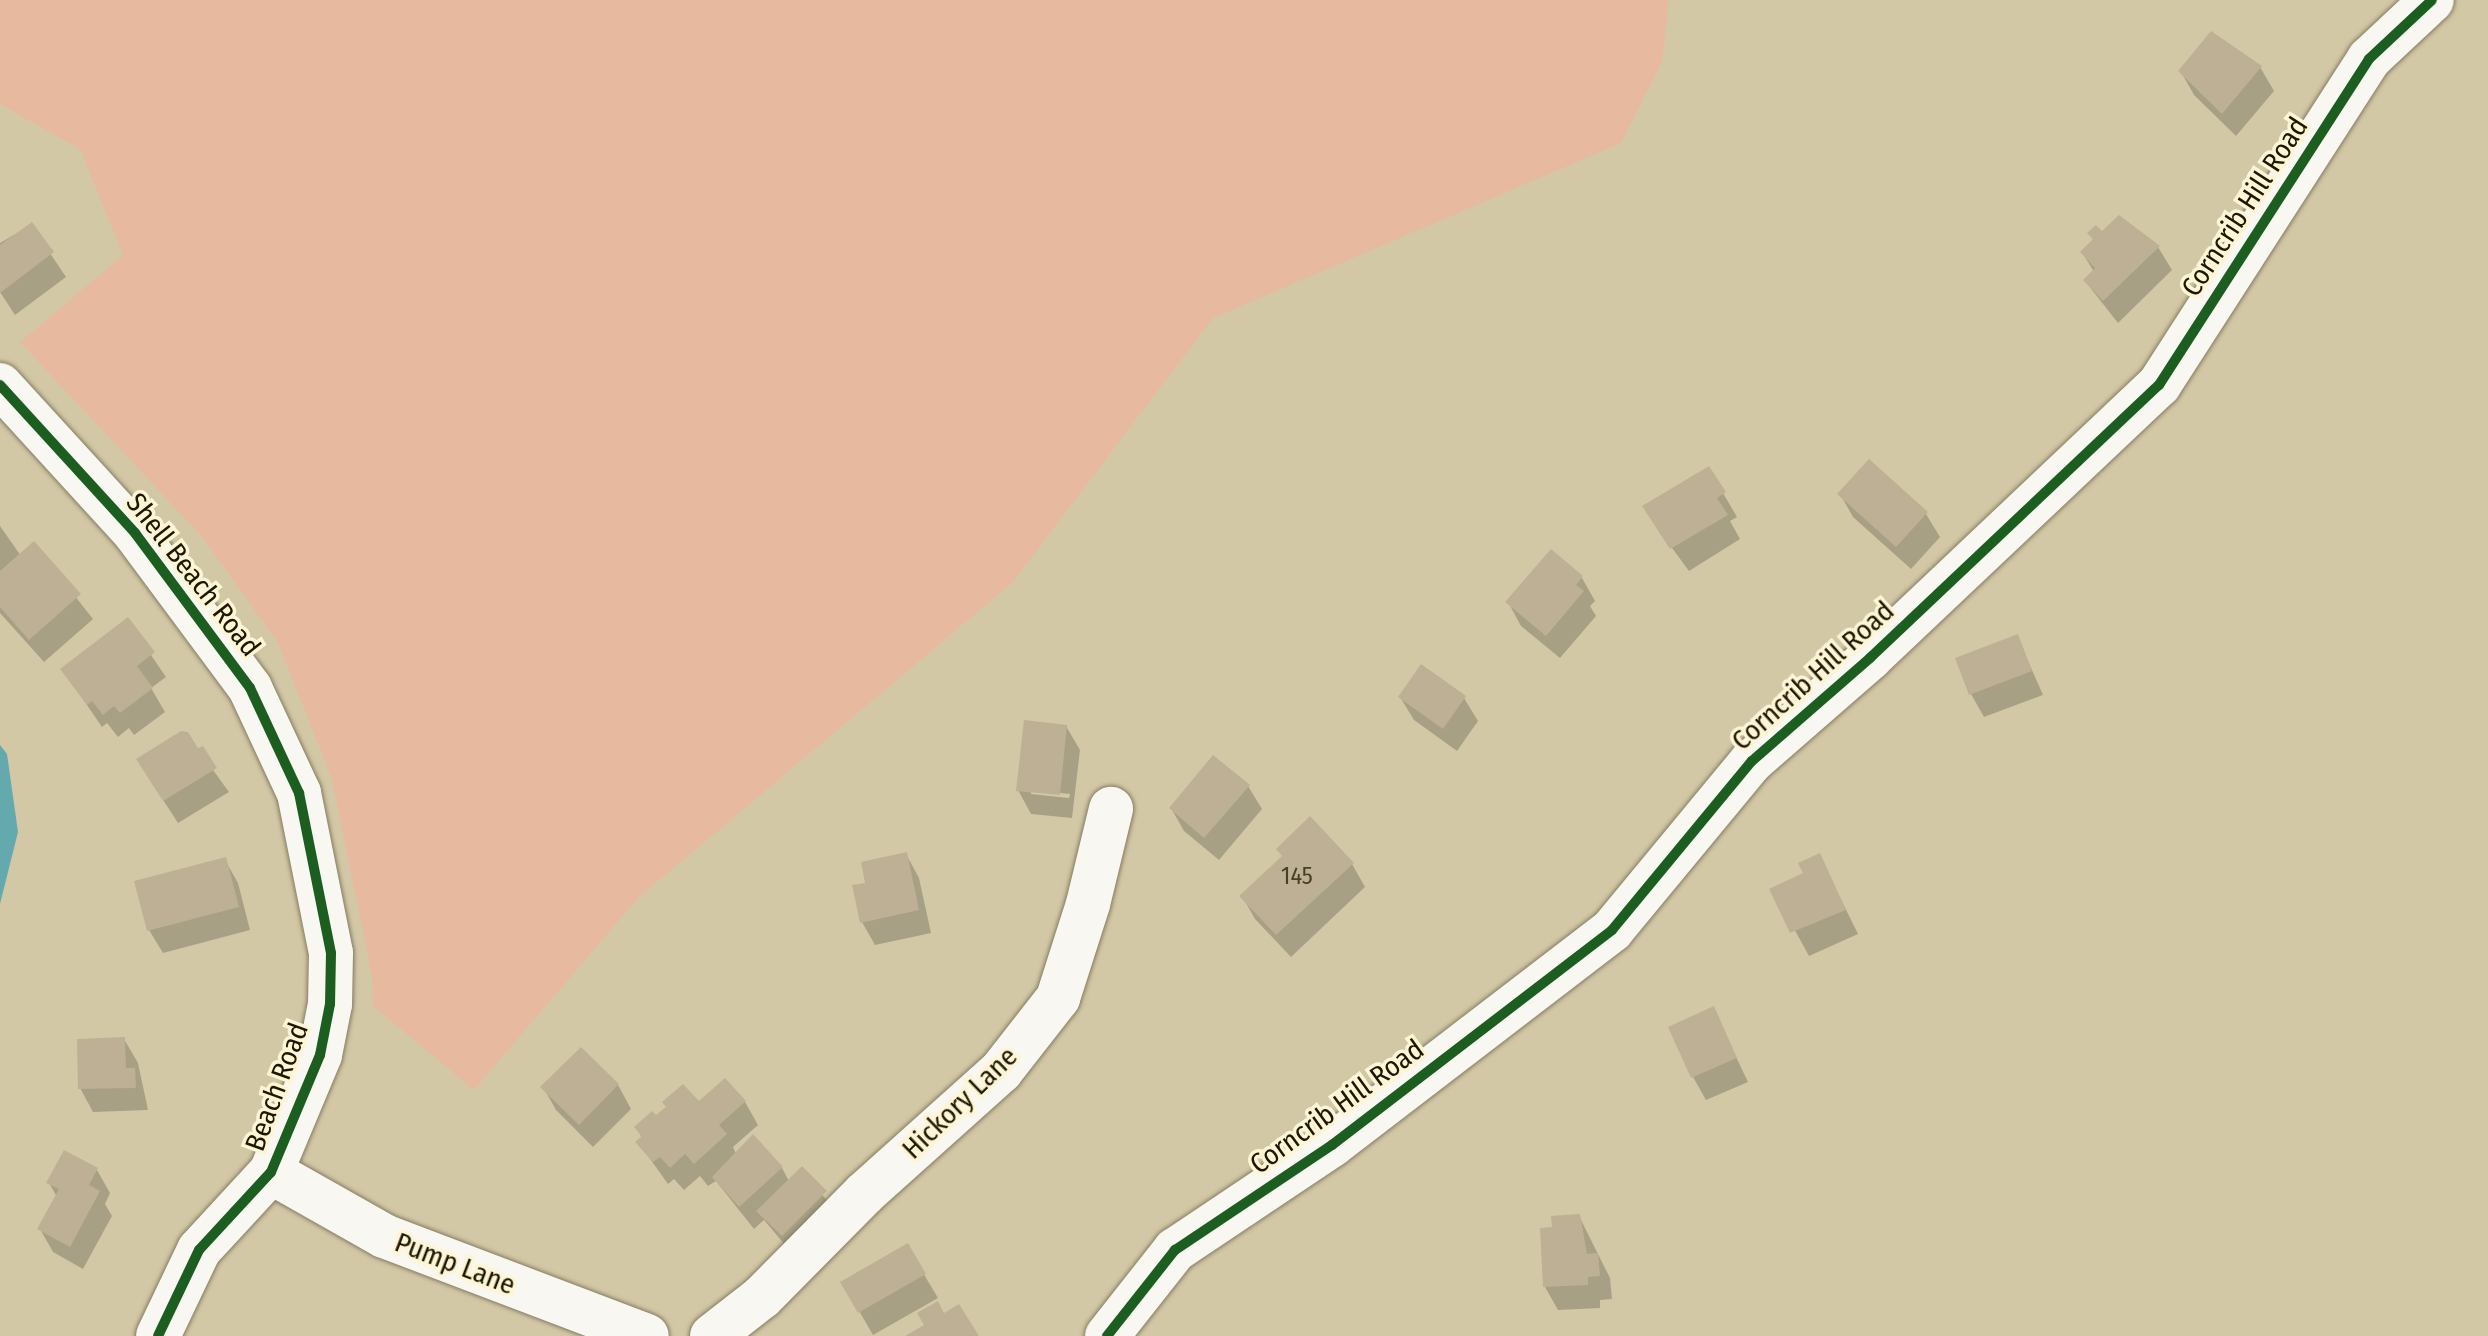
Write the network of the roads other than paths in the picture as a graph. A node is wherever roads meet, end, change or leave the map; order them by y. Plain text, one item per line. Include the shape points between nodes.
1 (2432, 0) edge
2 (0, 385) edge
3 (250, 688) joint
4 (1111, 809) dead end
5 (271, 1172) junction
6 (628, 1333) edge
7 (158, 1336) edge
8 (712, 1336) edge
9 (1107, 1336) edge

1 - 9 street, Corncrib Hill Road via 2369,59 2159,385 1870,658 1752,761 1612,930 1332,1145 1175,1250
2 - 3 street, Shell Beach Road via 135,533
3 - 5 street, Beach Road via 299,793 331,953 330,1004 320,1055
4 - 8 street, Hickory Lane via 1058,998 1001,1071 865,1193 762,1297
5 - 6 street, Pump Lane via 384,1236
5 - 7 street, Beach Road via 199,1250

